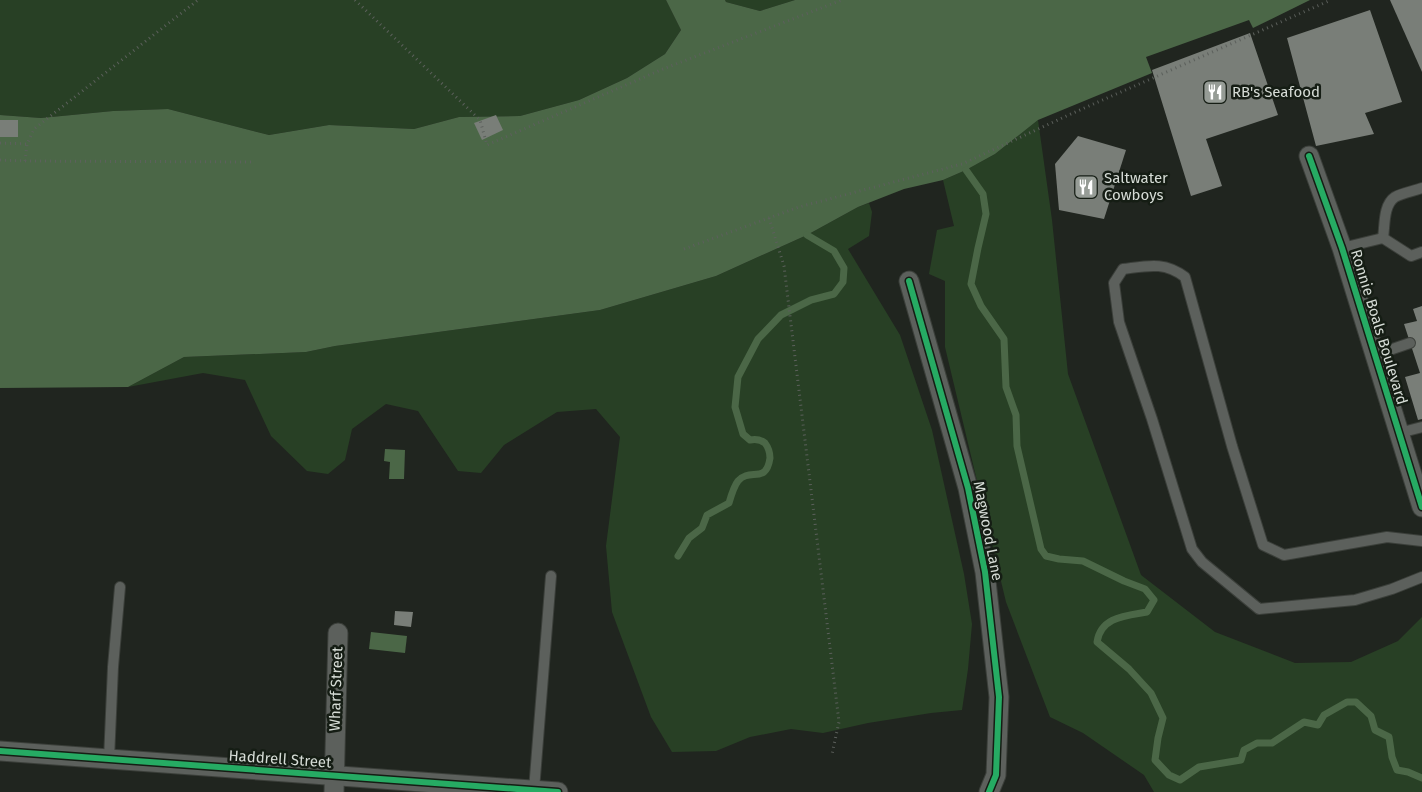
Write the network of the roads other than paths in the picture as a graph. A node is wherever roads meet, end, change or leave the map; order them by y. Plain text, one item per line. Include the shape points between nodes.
1 (1309, 156) dead end
2 (1422, 188) edge
3 (1383, 238) junction
4 (1342, 248) junction
5 (1422, 252) edge
6 (909, 281) dead end
7 (1410, 343) dead end
8 (1375, 355) junction
9 (1422, 427) edge
10 (1399, 433) junction
11 (1422, 507) edge
12 (1422, 541) edge
13 (551, 576) dead end
14 (1422, 577) edge
15 (120, 586) dead end
16 (338, 633) dead end
17 (0, 751) edge
18 (109, 759) junction
19 (333, 784) edge
20 (534, 790) junction
21 (558, 792) edge
22 (989, 792) edge

1 - 4 street, Ronnie Boals Boulevard
2 - 3 lane via 1396,197 1389,204
3 - 4 lane
3 - 5 lane via 1411,256
4 - 8 street, Ronnie Boals Boulevard
6 - 22 street, Magwood Lane via 968,488 985,572 999,697 996,775
7 - 8 lane
8 - 10 street, Ronnie Boals Boulevard
9 - 10 lane
10 - 11 street, Ronnie Boals Boulevard
12 - 14 lane via 1387,536 1284,555 1263,545 1186,277 1174,268 1155,265 1122,269 1114,284 1119,322 1192,549 1202,562 1259,609 1355,600
13 - 20 lane
15 - 18 lane
16 - 19 street, Wharf Street
17 - 18 street, Haddrell Street
18 - 19 street, Haddrell Street
19 - 20 street, Haddrell Street
20 - 21 street, Haddrell Street

